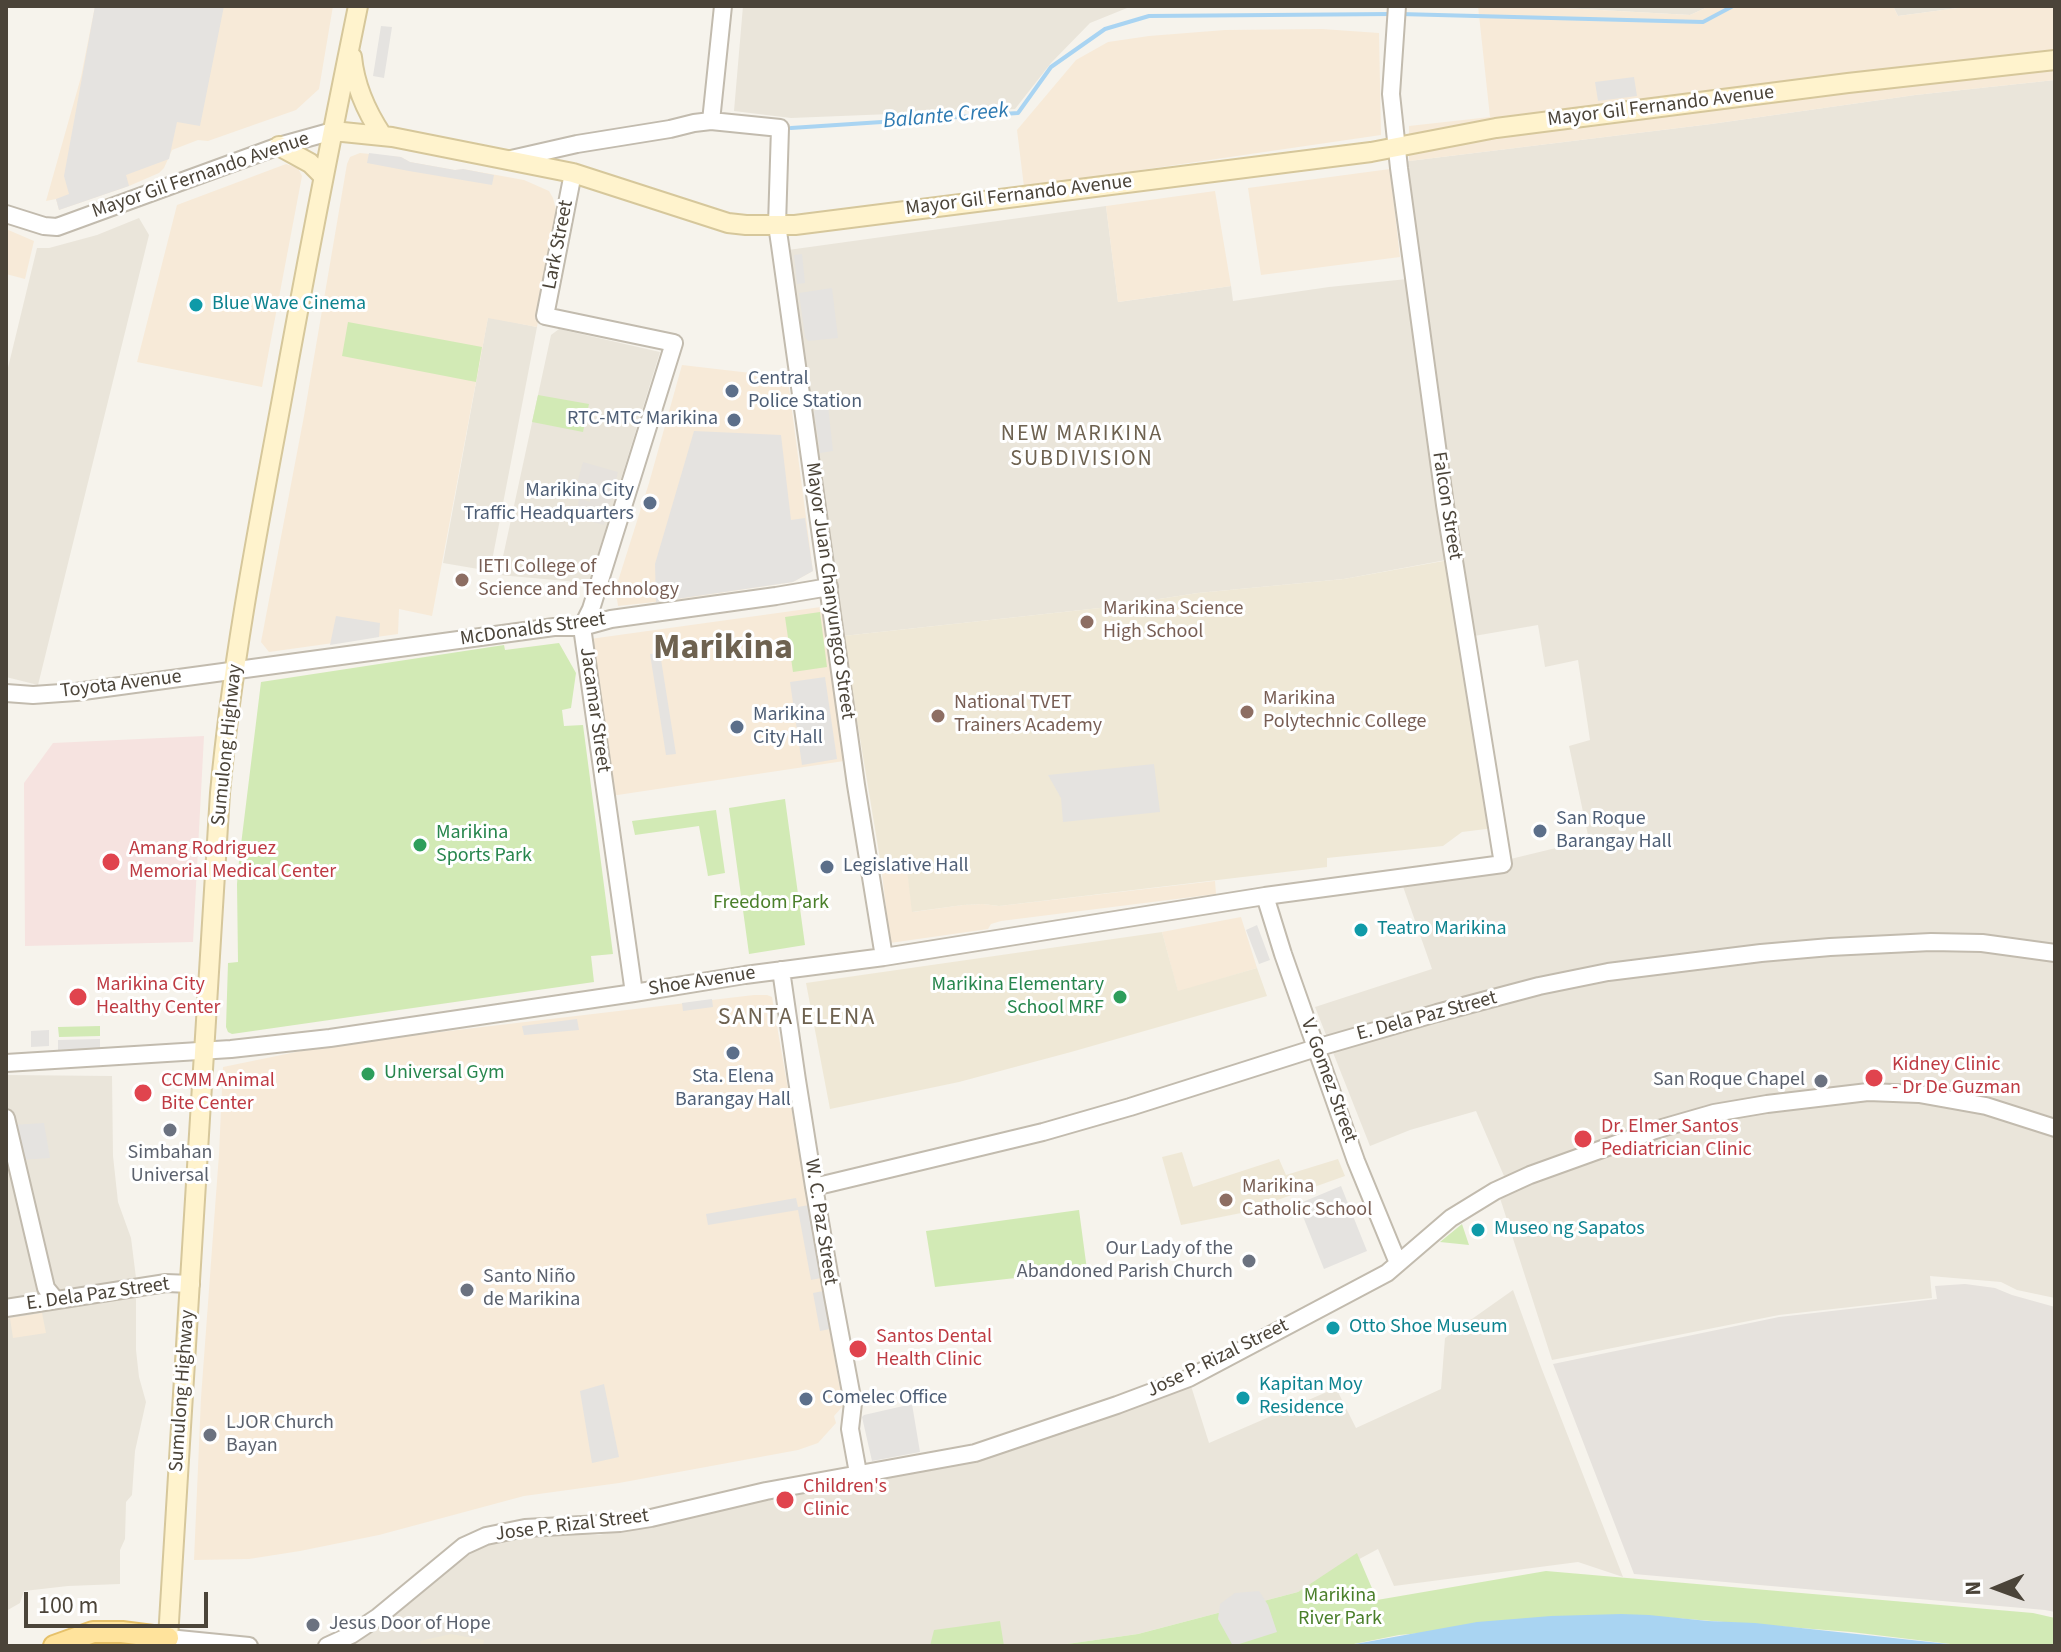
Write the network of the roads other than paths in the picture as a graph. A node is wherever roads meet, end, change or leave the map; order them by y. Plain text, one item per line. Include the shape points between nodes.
1 (358, 6) edge
2 (723, 6) edge
3 (1396, 8) edge
4 (352, 37) junction
5 (2055, 60) edge
6 (711, 121) junction
7 (333, 131) junction
8 (382, 135) junction
9 (279, 146) junction
10 (1397, 148) junction
11 (508, 160) junction
12 (573, 173) junction
13 (323, 176) junction
14 (6, 214) edge
15 (777, 225) junction
16 (674, 343) joint
17 (829, 587) junction
18 (582, 627) junction
19 (236, 670) junction
20 (6, 693) edge
21 (1503, 864) joint
22 (1265, 896) junction
23 (2055, 953) edge
24 (884, 957) junction
25 (781, 970) junction
26 (634, 993) junction
27 (1316, 1048) junction
28 (204, 1050) junction
29 (6, 1063) edge
30 (6, 1118) edge
31 (2055, 1128) edge
32 (814, 1187) junction
33 (1398, 1263) junction
34 (191, 1284) junction
35 (55, 1299) junction
36 (6, 1308) edge
37 (858, 1473) junction
38 (168, 1643) edge
39 (54, 1646) edge
40 (249, 1646) edge
41 (327, 1646) edge

1 - 4 main road, Sumulong Highway
2 - 6 street
3 - 10 street, Falcon Street via 1391,94
4 - 7 main road, Sumulong Highway
4 - 8 main road via 361,96
5 - 10 main road, Mayor Gil Fernando Avenue via 1511,126
6 - 11 street
6 - 15 street, Mayor Juan Chanyungco Street via 780,128
7 - 8 main road, Mayor Gil Fernando Avenue
7 - 9 street, Mayor Gil Fernando Avenue
7 - 13 main road, Sumulong Highway
8 - 11 main road, Mayor Gil Fernando Avenue
9 - 13 main road
9 - 14 street, Mayor Gil Fernando Avenue via 57,227
10 - 15 main road, Mayor Gil Fernando Avenue
10 - 21 street, Falcon Street via 1445,505
11 - 12 main road, Mayor Gil Fernando Avenue
12 - 15 main road, Mayor Gil Fernando Avenue via 728,223
12 - 16 street, Lark Street via 545,316
13 - 19 main road, Sumulong Highway
15 - 17 street, Mayor Juan Chanyungco Street
16 - 18 street, Jacamar Street
17 - 18 street, McDonalds Street
17 - 24 street, Mayor Juan Chanyungco Street
18 - 19 street, McDonalds Street
18 - 26 street, Jacamar Street
19 - 20 street, Toyota Avenue via 76,692
19 - 28 main road, Sumulong Highway via 220,793
21 - 22 street, Shoe Avenue
22 - 24 street, Shoe Avenue
22 - 27 street, V. Gomez Street
23 - 27 street, E. Dela Paz Street via 1931,942 1761,953 1608,972
24 - 25 street, Shoe Avenue
25 - 26 street, Shoe Avenue
25 - 32 street, W. C. Paz Street
26 - 28 street, Shoe Avenue via 330,1038
27 - 32 street, E. Dela Paz Street via 1043,1132
27 - 33 street, V. Gomez Street
28 - 29 street, Shoe Avenue
28 - 34 main road, Sumulong Highway
30 - 35 street via 46,1288
31 - 33 street, Jose P. Rizal Street via 1986,1106 1900,1092 1864,1092 1714,1113 1610,1145 1495,1191 1451,1218
32 - 37 street, W. C. Paz Street via 853,1403 850,1429
33 - 37 street, Jose P. Rizal Street via 1189,1378 990,1449
34 - 35 street, E. Dela Paz Street
34 - 38 main road, Sumulong Highway
35 - 36 street, E. Dela Paz Street
37 - 41 street, Jose P. Rizal Street via 635,1521 525,1528 486,1536 464,1546 378,1617
38 - 39 main road via 122,1632 93,1632
38 - 40 street

